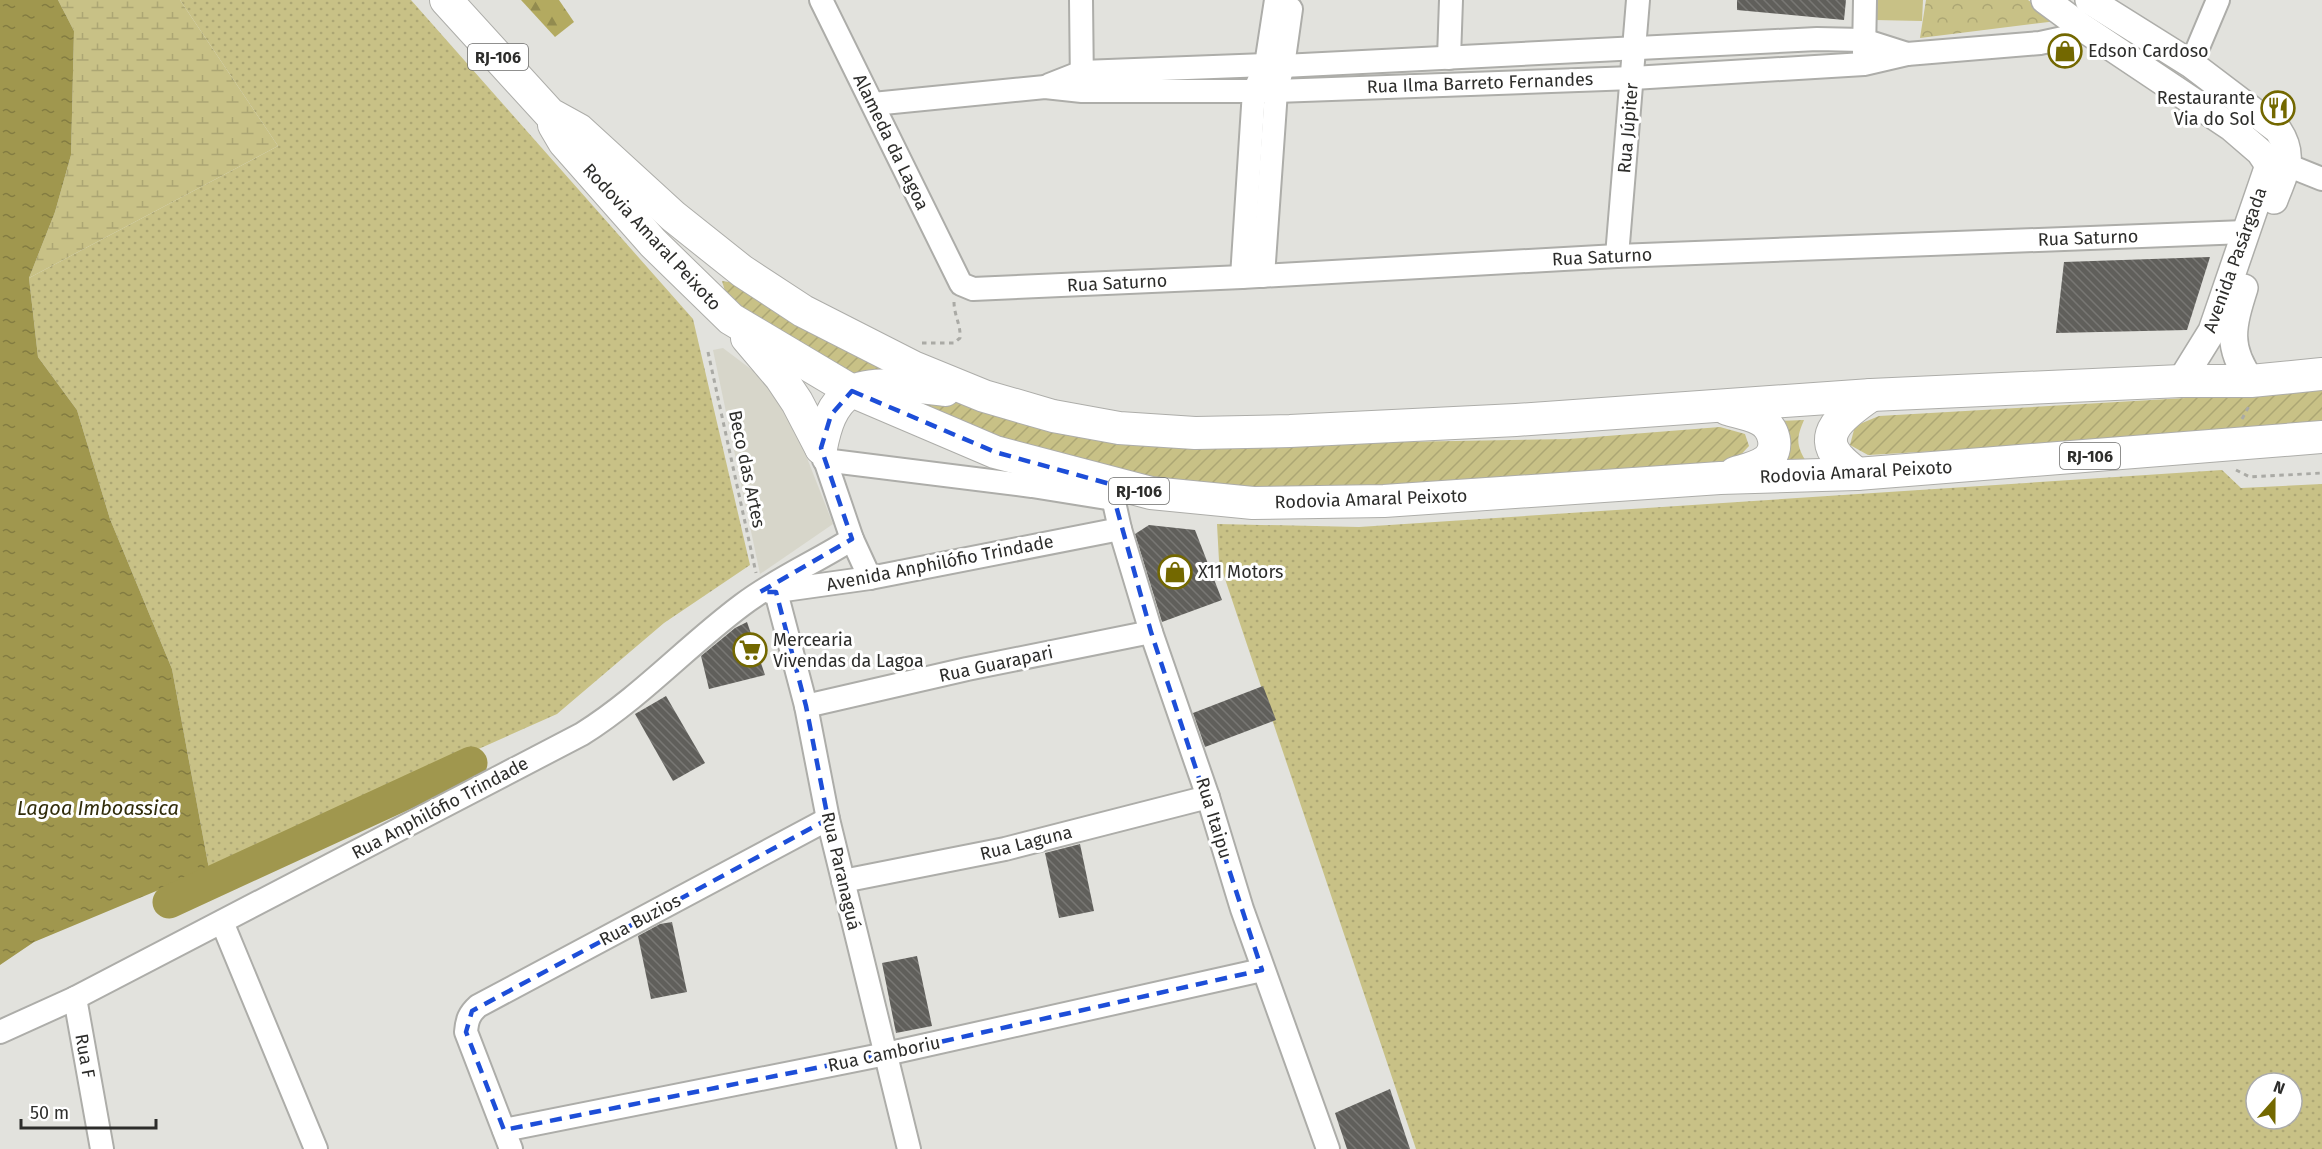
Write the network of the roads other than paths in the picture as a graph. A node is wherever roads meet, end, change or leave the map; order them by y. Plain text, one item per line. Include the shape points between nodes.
1 (446, 0) edge
2 (821, 0) edge
3 (1081, 0) edge
4 (1276, 0) edge
5 (1292, 0) edge
6 (1451, 0) edge
7 (1638, 0) edge
8 (1865, 0) edge
9 (2045, 0) edge
10 (2090, 0) edge
11 (2218, 0) edge
12 (2083, 28) junction
13 (1863, 40) junction
14 (1634, 50) junction
15 (1907, 54) junction
16 (1449, 58) junction
17 (1864, 64) junction
18 (2191, 64) junction
19 (1275, 66) junction
20 (1633, 78) junction
21 (1082, 82) junction
22 (1265, 91) junction
23 (873, 104) junction
24 (550, 114) junction
25 (2278, 167) junction
26 (2322, 179) edge
27 (2245, 232) junction
28 (1617, 256) junction
29 (1252, 276) junction
30 (958, 291) joint
31 (731, 320) junction
32 (2322, 374) edge
33 (2258, 380) junction
34 (2181, 381) junction
35 (852, 392) junction
36 (1871, 395) junction
37 (984, 396) junction
38 (1718, 406) junction
39 (2322, 437) edge
40 (823, 454) junction
41 (1857, 474) junction
42 (1720, 478) junction
43 (1111, 492) junction
44 (1119, 530) junction
45 (852, 539) junction
46 (870, 578) junction
47 (764, 588) junction
48 (1151, 632) junction
49 (806, 705) junction
50 (1208, 797) junction
51 (828, 819) junction
52 (843, 881) junction
53 (222, 922) junction
54 (1262, 970) junction
55 (75, 998) junction
56 (0, 1032) edge
57 (886, 1054) junction
58 (507, 1140) edge
59 (1320, 1148) edge
60 (102, 1149) edge
61 (316, 1149) edge
62 (909, 1149) edge

1 - 24 highway, Rodovia Amaral Peixoto / RJ-106
2 - 23 street, Alameda da Lagoa
3 - 21 street
4 - 19 street
5 - 19 street
6 - 16 street
7 - 14 street, Rua Júpiter
8 - 13 street
9 - 12 main road
10 - 18 main road
11 - 18 street
12 - 15 street, Rua Ilma Barreto Fernandes via 2040,43
12 - 25 main road via 2231,127
13 - 14 street, Rua Ilma Barreto Fernandes via 1817,39
13 - 15 street, Rua Ilma Barreto Fernandes
13 - 17 street
14 - 16 street, Rua Ilma Barreto Fernandes
14 - 20 street, Rua Júpiter
15 - 17 street, Rua Ilma Barreto Fernandes
16 - 19 street, Rua Ilma Barreto Fernandes
17 - 20 street, Rua Ilma Barreto Fernandes
18 - 25 main road via 2278,130 2289,158
19 - 21 street, Rua Ilma Barreto Fernandes
19 - 22 street
20 - 22 street, Rua Ilma Barreto Fernandes
20 - 28 street, Rua Júpiter
21 - 22 street, Rua Ilma Barreto Fernandes
21 - 23 street, Rua Ilma Barreto Fernandes
22 - 29 street
23 - 30 street, Alameda da Lagoa
24 - 31 highway, Rodovia Amaral Peixoto / RJ-106 via 557,131 594,176 653,243
24 - 37 highway, Rodovia Amaral Peixoto / RJ-106 via 579,130 673,216 742,271 803,311 913,367
25 - 26 street
25 - 27 main road, Avenida Pasárgada
25 - 33 main road, Avenida Pasárgada via 2232,333 2237,359
27 - 28 street, Rua Saturno
27 - 34 main road, Avenida Pasárgada via 2212,331
28 - 29 street, Rua Saturno
29 - 30 street, Rua Saturno
31 - 35 highway, Rodovia Amaral Peixoto / RJ-106
31 - 40 highway via 781,378
32 - 33 highway, Rodovia Amaral Peixoto / RJ-106
33 - 34 highway, Rodovia Amaral Peixoto / RJ-106
34 - 36 highway, Rodovia Amaral Peixoto / RJ-106
35 - 37 highway via 882,385
35 - 40 highway via 831,415 825,429
35 - 43 highway, Rodovia Amaral Peixoto / RJ-106 via 995,452
36 - 38 highway, Rodovia Amaral Peixoto / RJ-106
36 - 41 highway via 1836,423 1833,431 1837,457
37 - 38 highway, Rodovia Amaral Peixoto / RJ-106 via 1053,416 1119,428 1195,433 1516,420
38 - 42 highway via 1758,418 1770,429 1774,440 1768,460
39 - 41 highway, Rodovia Amaral Peixoto / RJ-106 via 2227,455
40 - 43 street via 1032,486
40 - 45 street
41 - 42 highway, Rodovia Amaral Peixoto / RJ-106
42 - 43 highway, Rodovia Amaral Peixoto / RJ-106 via 1384,501 1253,503
43 - 44 street, Rua Itaipu
44 - 46 street, Avenida Anphilófio Trindade
44 - 48 street, Rua Itaipu
45 - 46 street
45 - 47 street, Rua Anphilófio Trindade
46 - 47 street, Avenida Anphilófio Trindade
47 - 49 street, Rua Paranaguá
47 - 53 street, Rua Anphilófio Trindade via 610,716 582,734
48 - 49 street, Rua Guarapari
48 - 50 street, Rua Itaipu
49 - 51 street, Rua Paranaguá
50 - 52 street, Rua Laguna via 1005,849
50 - 54 street, Rua Itaipu
51 - 52 street, Rua Paranaguá
51 - 58 street, Rua Buzios via 478,1006 468,1018 466,1032
52 - 57 street, Rua Paranaguá
53 - 55 street, Rua Anphilófio Trindade
53 - 61 street
54 - 57 street, Rua Camboriu
54 - 59 street, Rua Itaipu
55 - 56 street, Rua Anphilófio Trindade
55 - 60 street, Rua F
57 - 58 street, Rua Camboriu
57 - 62 street, Rua Paranaguá

